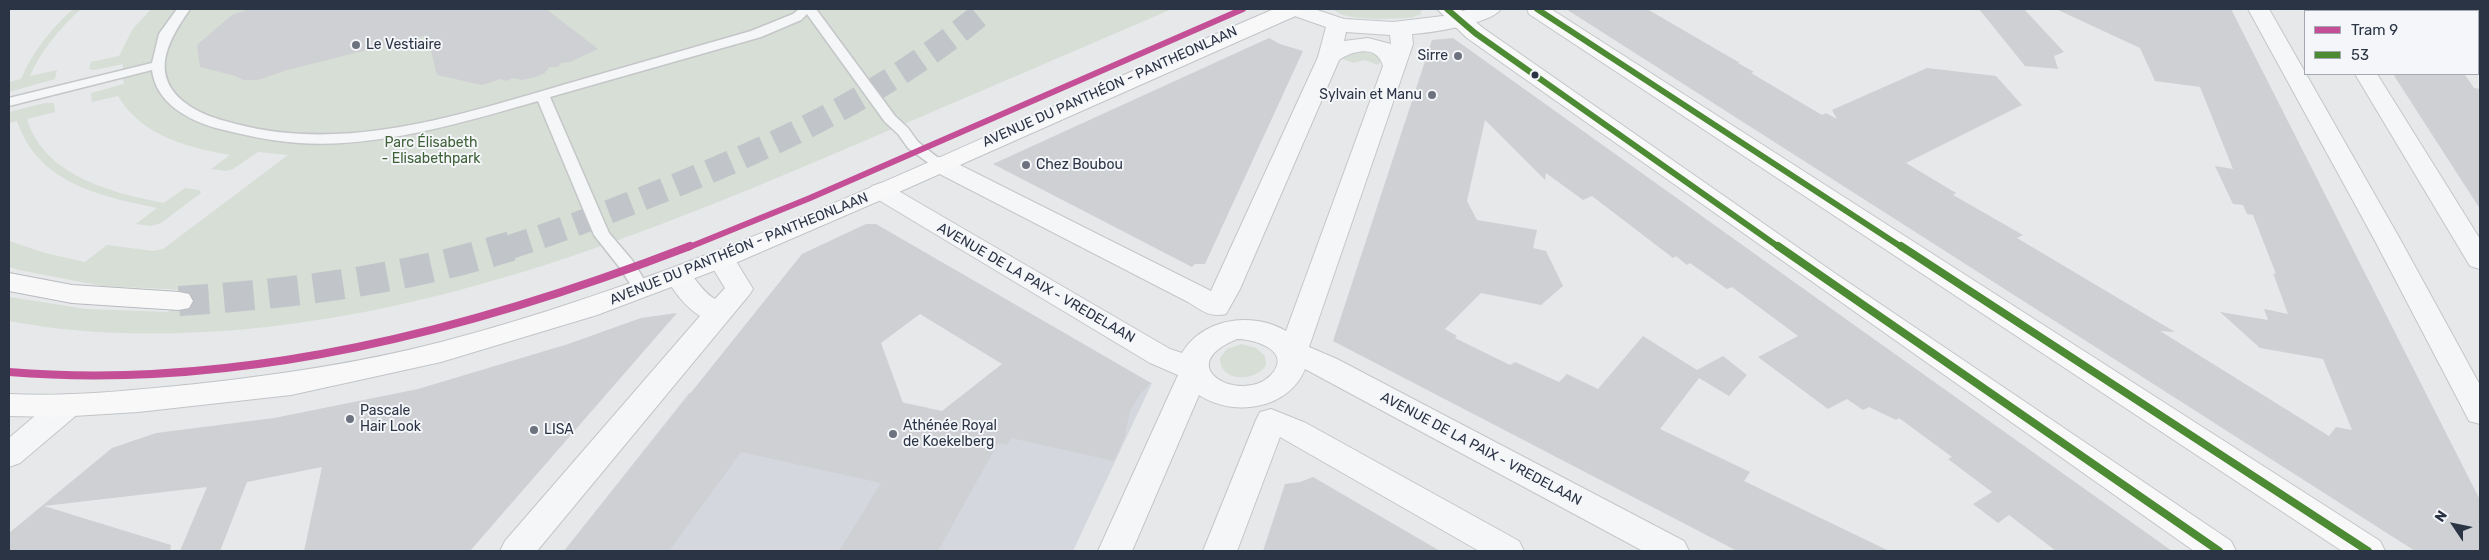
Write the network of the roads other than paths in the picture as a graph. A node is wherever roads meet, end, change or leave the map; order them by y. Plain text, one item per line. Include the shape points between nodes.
1 (184, 9) edge
2 (808, 9) edge
3 (1292, 9) edge
4 (1298, 9) edge
5 (1490, 9) edge
6 (1537, 9) edge
7 (2258, 9) edge
8 (1453, 14) edge
9 (1337, 25) junction
10 (1400, 28) junction
11 (1329, 57) junction
12 (158, 65) junction
13 (1394, 66) junction
14 (2367, 75) edge
15 (542, 95) junction
16 (9, 102) edge
17 (939, 164) junction
18 (881, 190) junction
19 (721, 259) junction
20 (2480, 260) edge
21 (678, 276) junction
22 (9, 282) edge
23 (642, 290) junction
24 (179, 302) tunnel mouth
25 (718, 315) junction
26 (1220, 319) junction
27 (1289, 351) junction
28 (1195, 370) junction
29 (9, 405) edge
30 (68, 405) junction
31 (1263, 407) junction
32 (2480, 413) edge
33 (9, 455) edge
34 (517, 551) edge
35 (1115, 551) edge
36 (1220, 551) edge
37 (1508, 551) edge
38 (1672, 551) edge
39 (2219, 551) edge
40 (2368, 551) edge

1 - 12 lane via 166,32 158,54
2 - 15 lane via 756,34
2 - 17 lane via 890,119 913,145
3 - 17 main road, AVENUE DU PANTHÉON - PANTHEONLAAN via 1188,51
4 - 9 street via 1315,19
5 - 8 street
6 - 40 main road
7 - 32 street via 2392,247
8 - 10 street
8 - 39 main road via 1826,280
9 - 10 street
9 - 11 street
10 - 13 street via 1402,44
11 - 13 street via 1343,48 1364,45 1384,50
11 - 26 street via 1226,290
12 - 15 lane via 164,88 191,113 239,130 293,137 352,136 403,130 456,120
12 - 16 lane
13 - 27 street via 1295,346
14 - 20 street
15 - 23 lane via 602,235
17 - 18 main road, AVENUE DU PANTHÉON - PANTHEONLAAN
17 - 26 street via 1198,295
18 - 19 main road, AVENUE DU PANTHÉON - PANTHEONLAAN
18 - 28 street, AVENUE DE LA PAIX - VREDELAAN via 1160,356
19 - 21 main road, AVENUE DU PANTHÉON - PANTHEONLAAN
19 - 25 street via 740,289
21 - 23 main road, AVENUE DU PANTHÉON - PANTHEONLAAN
21 - 25 street via 695,300
22 - 24 main road via 72,294
23 - 30 main road, AVENUE DU PANTHÉON - PANTHEONLAAN via 478,343 328,379 175,400
25 - 34 street
26 - 27 street, AVENUE DE LA PAIX - VREDELAAN via 1273,336
26 - 28 street via 1211,338 1200,347 1195,358
27 - 31 street via 1292,358 1287,376 1271,390
27 - 38 street, AVENUE DE LA PAIX - VREDELAAN via 1327,366
28 - 31 street via 1203,382 1217,392
28 - 35 street via 1141,510
29 - 30 main road, AVENUE DU PANTHÉON - PANTHEONLAAN
30 - 33 street
31 - 36 street
31 - 37 street via 1296,431

